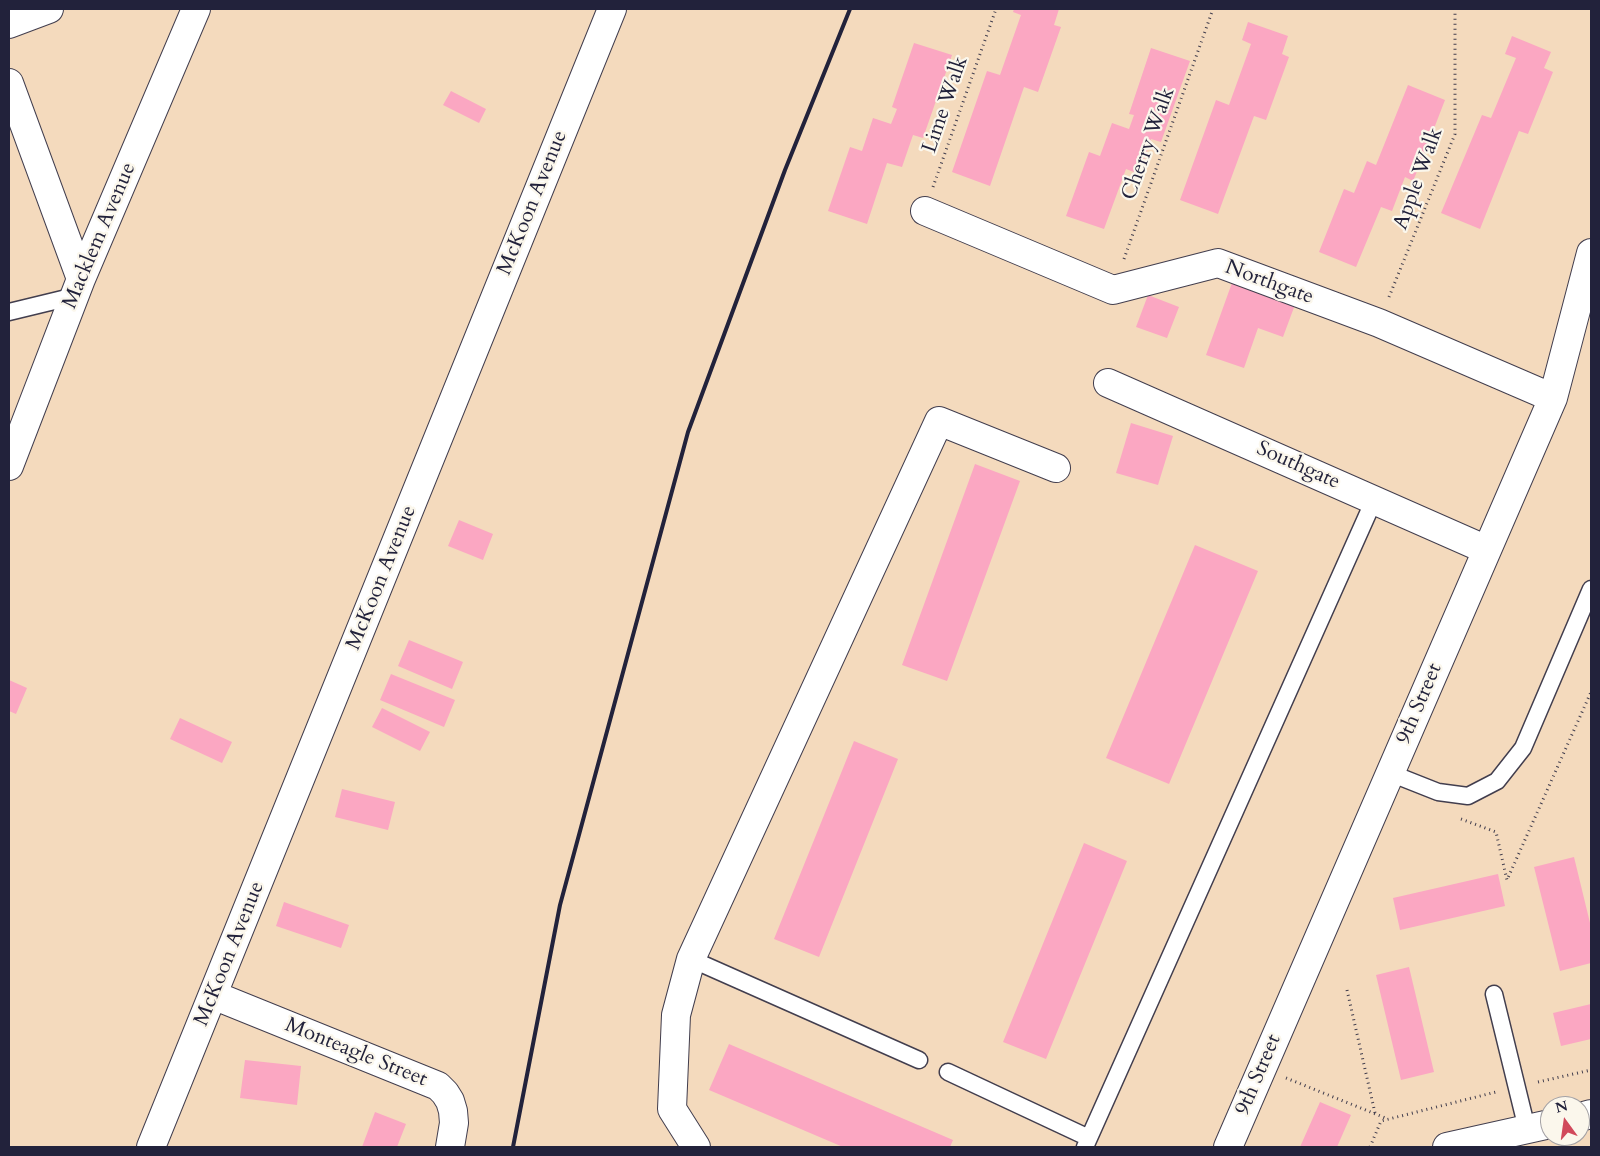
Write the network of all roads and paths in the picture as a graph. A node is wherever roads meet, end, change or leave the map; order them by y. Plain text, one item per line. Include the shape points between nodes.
1 (49, 9) edge
2 (196, 9) edge
3 (612, 9) edge
4 (996, 9) edge
5 (1213, 9) edge
6 (1456, 9) edge
7 (9, 24) edge
8 (9, 83) edge
9 (925, 211) joint
10 (1591, 253) edge
11 (78, 288) junction
12 (1112, 290) junction
13 (9, 312) edge
14 (1583, 313) edge
15 (1379, 323) junction
16 (1108, 383) dead end
17 (1553, 398) junction
18 (9, 466) edge
19 (1056, 468) dead end
20 (1374, 500) junction
21 (1487, 550) junction
22 (1591, 590) edge
23 (1591, 692) edge
24 (1390, 773) junction
25 (1460, 818) dead end
26 (692, 959) junction
27 (1348, 990) dead end
28 (1494, 994) dead end
29 (213, 995) junction
30 (919, 1060) dead end
31 (1591, 1070) edge
32 (948, 1072) dead end
33 (1281, 1076) dead end
34 (1517, 1087) junction
35 (1375, 1114) junction
36 (1388, 1119) junction
37 (1538, 1126) edge
38 (1087, 1142) edge
39 (152, 1147) edge
40 (450, 1147) edge
41 (696, 1147) edge
42 (1228, 1147) edge
43 (1370, 1147) edge
44 (1447, 1147) edge

1 - 7 street
2 - 11 street, Macklem Avenue
3 - 29 street, McKoon Avenue
4 - 9 path, Lime Walk
5 - 12 path, Cherry Walk
6 - 15 path, Apple Walk via 1454,134
8 - 11 street
9 - 12 street
10 - 14 street, 9th Street
11 - 13 lane
11 - 18 street, Macklem Avenue
12 - 15 street, Northgate via 1218,263
14 - 17 street, 9th Street
15 - 17 street, Northgate
16 - 20 street, Southgate
17 - 21 street, 9th Street
19 - 26 street via 939,421
20 - 21 street, Southgate
20 - 38 lane
21 - 24 street, 9th Street
22 - 24 lane via 1523,748 1497,781 1468,796 1438,792
23 - 25 path via 1507,880 1496,832
24 - 42 street, 9th Street
26 - 30 lane
26 - 41 street via 676,1015 672,1109
27 - 35 path
28 - 34 lane
29 - 39 street, McKoon Avenue
29 - 40 street, Monteagle Street via 438,1086 450,1101 453,1111
31 - 34 path
32 - 38 lane
33 - 35 path
34 - 36 path
34 - 37 lane
35 - 36 path
36 - 43 path via 1382,1120
37 - 44 street

